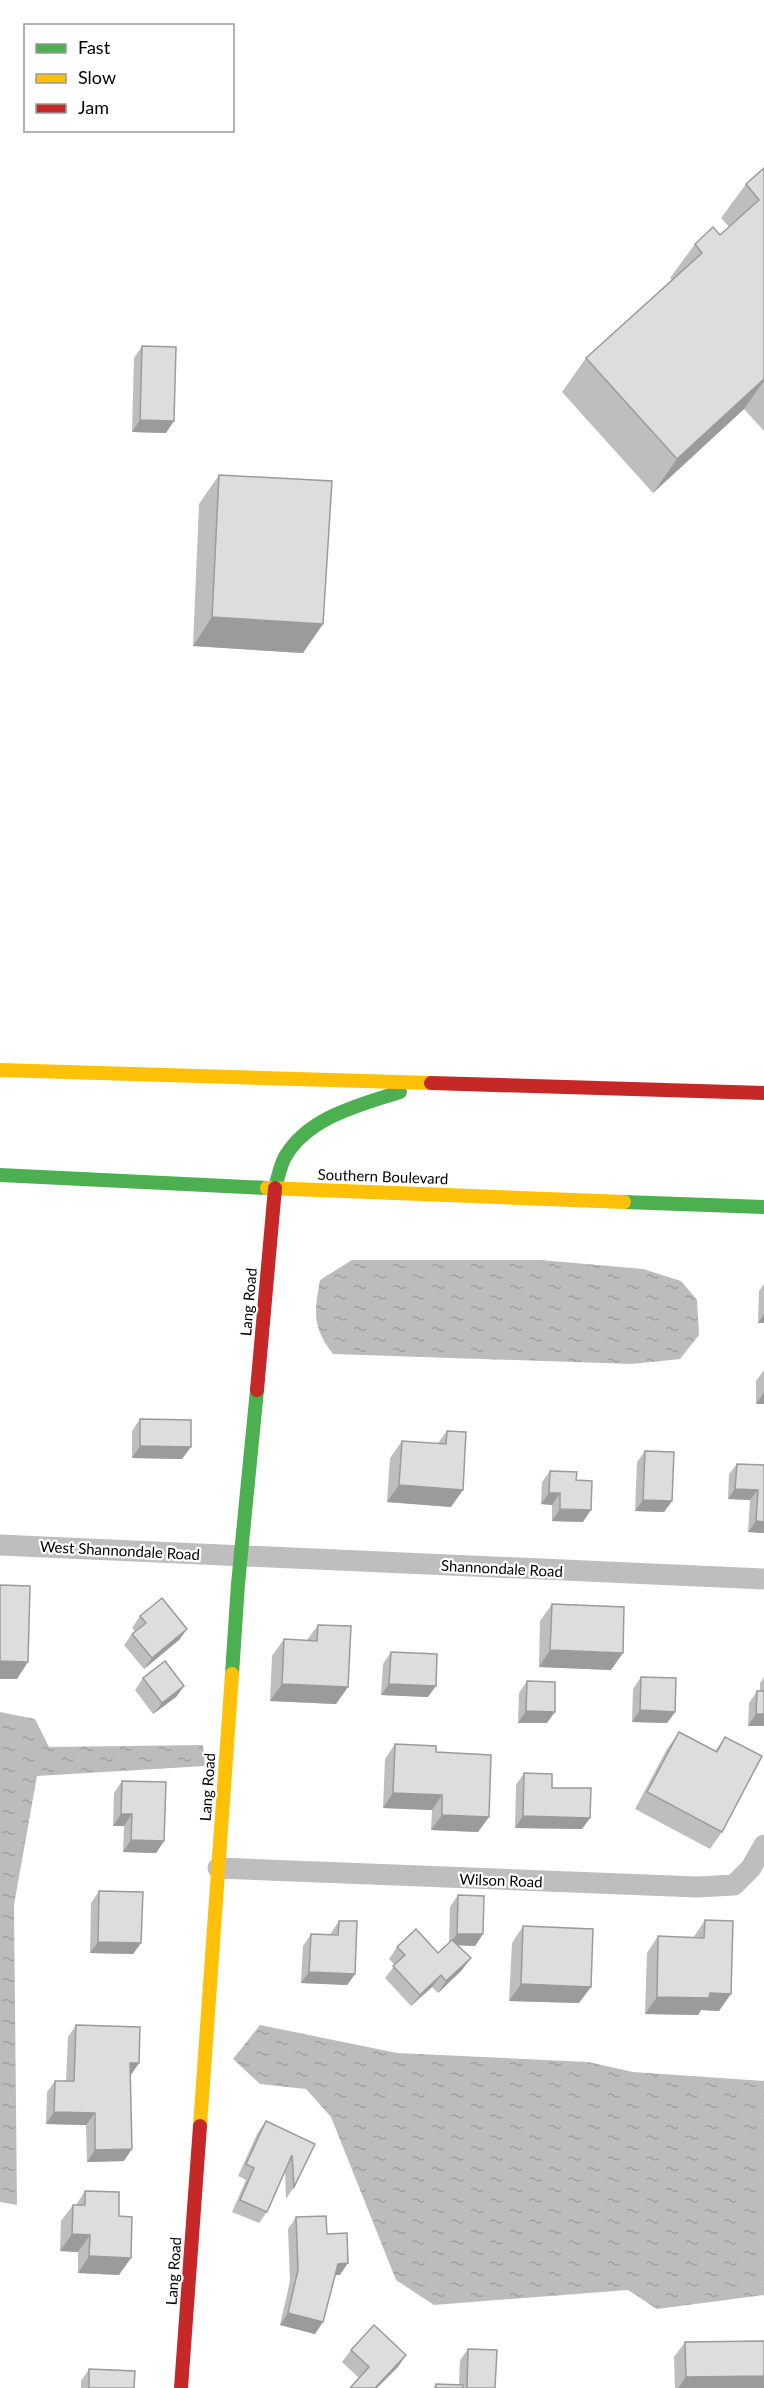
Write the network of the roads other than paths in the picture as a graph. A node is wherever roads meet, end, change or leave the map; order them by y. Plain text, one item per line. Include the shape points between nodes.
1 (0, 1070) edge
2 (424, 1084) junction
3 (764, 1093) edge
4 (0, 1175) edge
5 (275, 1188) junction
6 (764, 1207) edge
7 (0, 1545) edge
8 (241, 1556) junction
9 (764, 1579) edge
10 (764, 1845) edge
11 (218, 1868) junction
12 (181, 2388) edge

1 - 2 main road
2 - 3 main road
2 - 5 main road, Lang Road via 344,1110 307,1132 285,1157
4 - 5 main road, Southern Boulevard
5 - 6 main road, Southern Boulevard
5 - 8 main road, Lang Road
7 - 8 street, West Shannondale Road
8 - 9 street, Shannondale Road
8 - 11 main road, Lang Road
10 - 11 street, Wilson Road via 751,1868 734,1885 697,1887
11 - 12 main road, Lang Road

